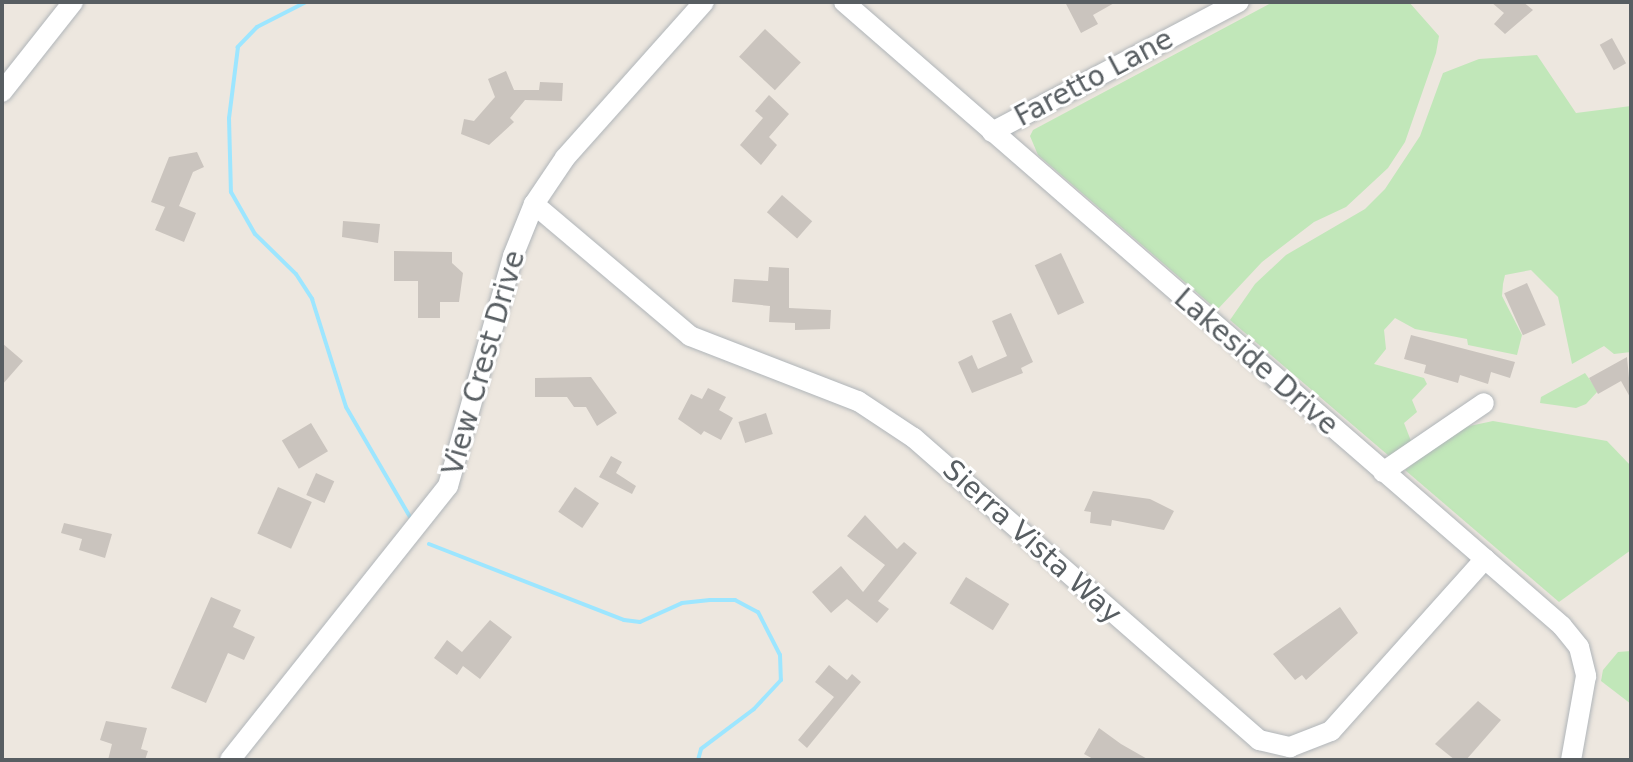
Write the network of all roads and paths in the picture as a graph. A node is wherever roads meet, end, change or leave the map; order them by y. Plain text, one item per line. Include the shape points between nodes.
1 (73, 2) edge
2 (704, 2) edge
3 (844, 2) edge
4 (1239, 2) edge
5 (2, 92) edge
6 (992, 132) junction
7 (534, 204) junction
8 (1484, 403) dead end
9 (1383, 472) junction
10 (1485, 559) junction
11 (230, 760) edge
12 (1571, 760) edge

1 - 5 street
2 - 7 street, View Crest Drive via 565,158
3 - 6 street, Lakeside Drive
4 - 6 street, Faretto Lane
6 - 9 street, Lakeside Drive
7 - 10 street, Sierra Vista Way via 690,336 858,401 914,438 1259,740 1290,747 1331,731
7 - 11 street, View Crest Drive via 513,256 448,486
8 - 9 street
9 - 10 street, Lakeside Drive
10 - 12 street, Lakeside Drive via 1579,647 1587,689

